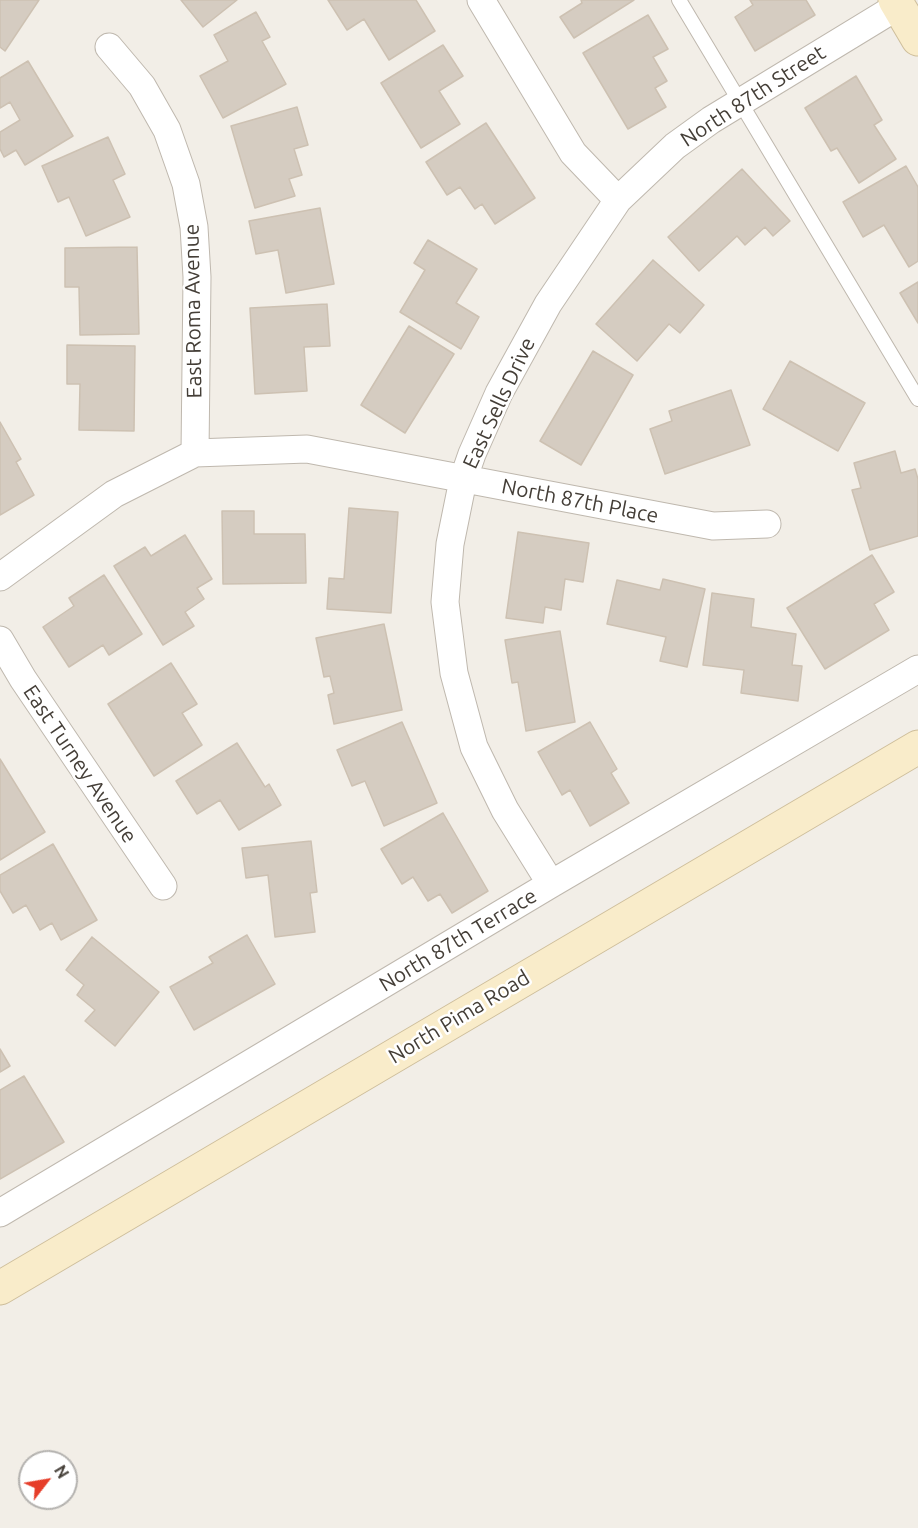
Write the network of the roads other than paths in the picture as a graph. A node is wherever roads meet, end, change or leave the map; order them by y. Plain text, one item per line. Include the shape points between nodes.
1 (482, 0) edge
2 (679, 0) edge
3 (896, 3) edge
4 (918, 39) edge
5 (110, 47) dead end
6 (741, 102) junction
7 (618, 200) junction
8 (918, 399) edge
9 (195, 453) junction
10 (463, 480) junction
11 (767, 524) dead end
12 (0, 577) edge
13 (0, 640) edge
14 (918, 669) edge
15 (918, 747) edge
16 (551, 884) junction
17 (163, 886) dead end
18 (0, 1213) edge
19 (0, 1288) edge

1 - 7 street via 573,153
2 - 6 lane
3 - 4 main road
3 - 6 street, North 87th Street
5 - 9 street, East Roma Avenue via 142,86 167,130 186,184 197,277
6 - 7 street, North 87th Street via 675,146
6 - 8 lane
7 - 10 street, East Sells Drive via 542,314 499,393
9 - 10 street, North 87th Place via 307,449
9 - 12 street, North 87th Place via 114,494
10 - 11 street, North 87th Place via 713,526
10 - 16 street, East Sells Drive via 450,544 445,602 454,673 474,747 505,810
13 - 17 street, East Turney Avenue
14 - 16 street, North 87th Terrace
15 - 19 main road, North Pima Road
16 - 18 street, North 87th Terrace

